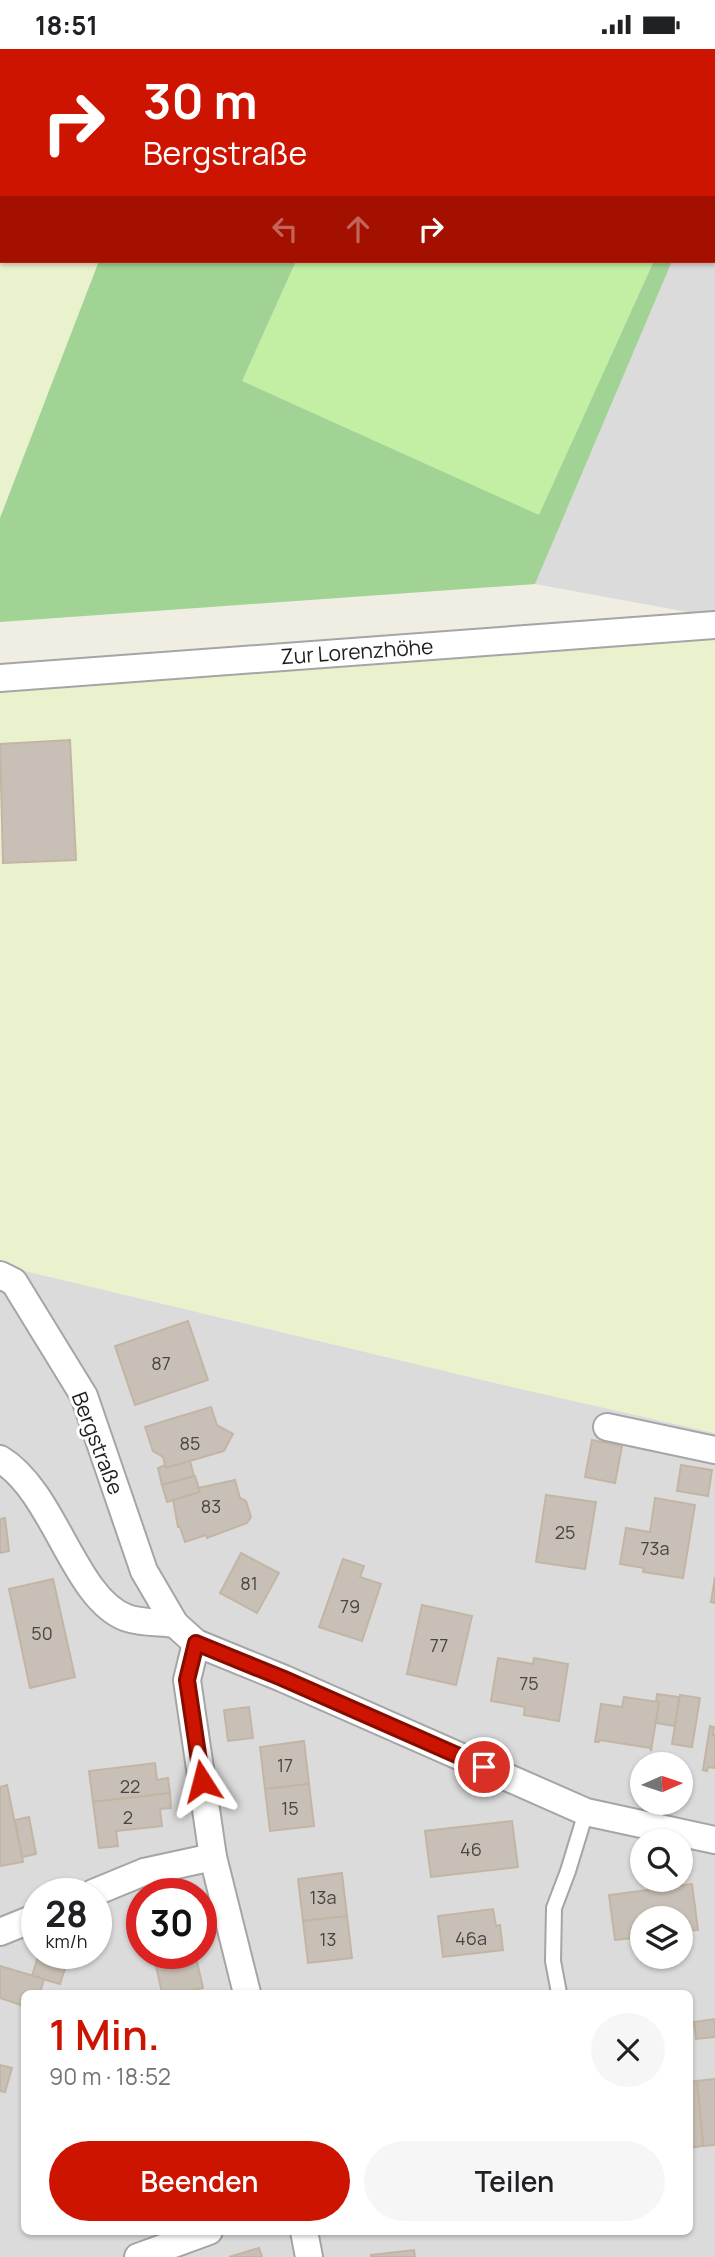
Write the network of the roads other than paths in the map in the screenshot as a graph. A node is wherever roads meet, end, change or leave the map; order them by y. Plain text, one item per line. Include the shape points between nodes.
1 (715, 625) edge
2 (0, 678) edge
3 (0, 1275) edge
4 (607, 1427) dead end
5 (715, 1450) edge
6 (0, 1459) edge
7 (175, 1624) junction
8 (196, 1643) junction
9 (586, 1812) junction
10 (715, 1840) edge
11 (213, 1857) junction
12 (112, 1885) edge
13 (21, 1923) edge
14 (0, 1932) edge
15 (246, 1990) edge
16 (558, 1990) edge
17 (198, 2235) edge
18 (305, 2235) edge
19 (138, 2257) edge
20 (309, 2257) edge

1 - 2 street, Zur Lorenzhöhe
3 - 7 street, Bergstraße via 14,1282 84,1397 144,1570
4 - 5 street
6 - 7 street via 16,1469 49,1514 103,1604 127,1618
7 - 8 street, Bergstraße
8 - 9 street, Bergstraße
8 - 11 street via 187,1680
9 - 10 street, Bergstraße
9 - 16 lane via 554,1908 553,1961
11 - 12 street via 144,1872
11 - 15 street
13 - 14 street
17 - 19 street
18 - 20 street

